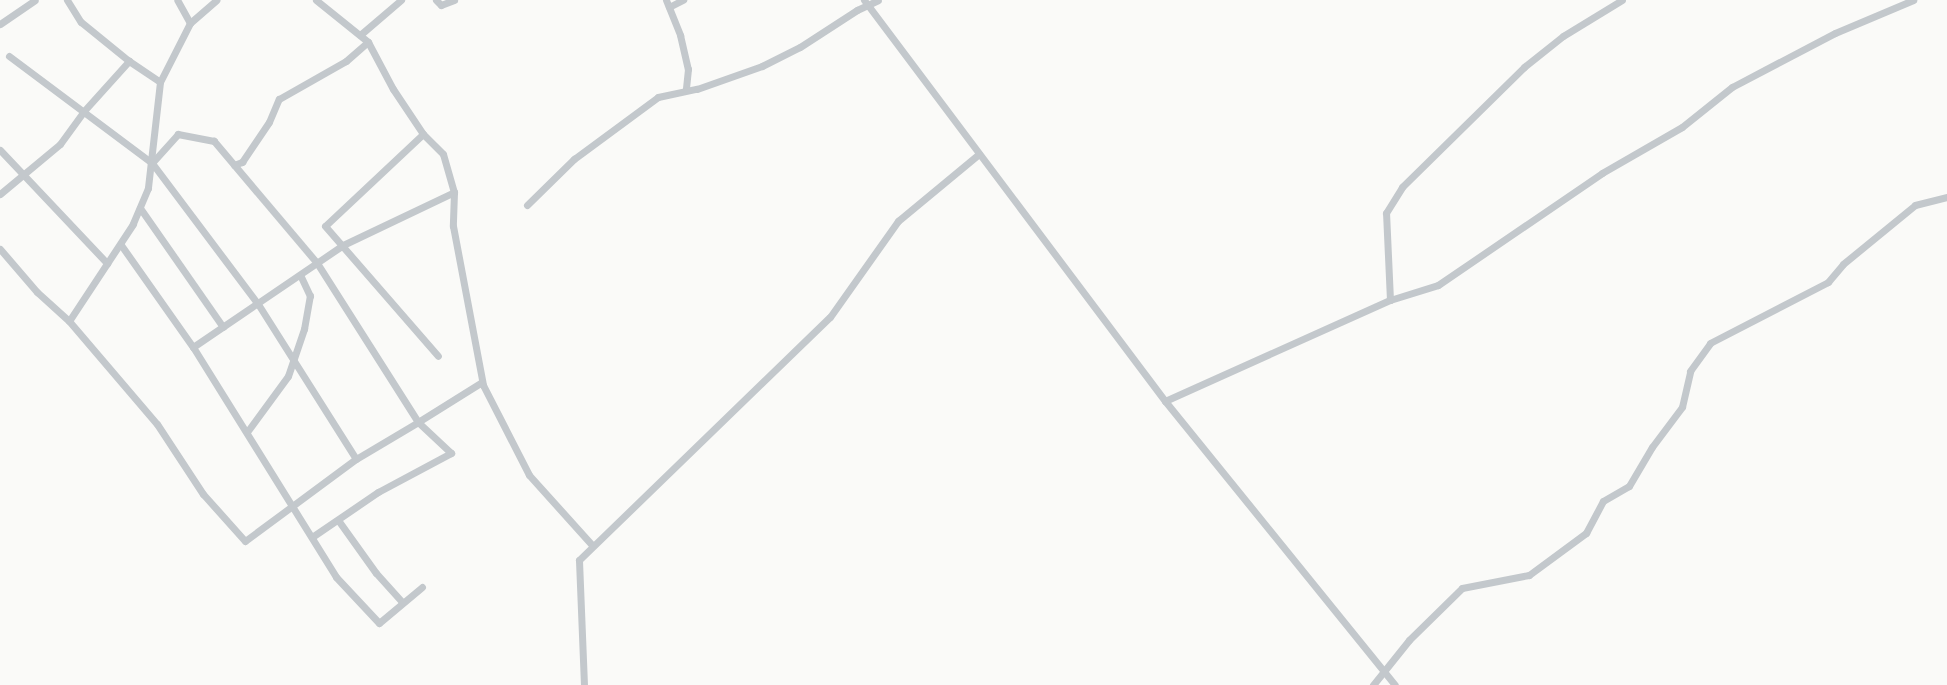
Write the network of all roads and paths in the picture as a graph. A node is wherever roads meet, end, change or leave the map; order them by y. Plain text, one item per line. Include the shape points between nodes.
1 (35, 0) edge
2 (68, 0) edge
3 (177, 0) edge
4 (216, 0) edge
5 (316, 0) edge
6 (401, 0) edge
7 (436, 0) edge
8 (454, 0) edge
9 (684, 0) edge
10 (878, 0) edge
11 (1622, 0) edge
12 (1913, 0) edge
13 (866, 2) edge
14 (668, 3) edge
15 (190, 22) junction
16 (0, 24) edge
17 (360, 35) junction
18 (368, 42) junction
19 (9, 56) dead end
20 (129, 62) junction
21 (160, 82) junction
22 (686, 89) junction
23 (83, 112) junction
24 (422, 134) junction
25 (0, 150) edge
26 (979, 154) junction
27 (152, 163) junction
28 (234, 165) junction
29 (22, 174) junction
30 (454, 192) junction
31 (0, 194) edge
32 (1947, 196) edge
33 (527, 205) dead end
34 (140, 208) junction
35 (121, 244) junction
36 (343, 244) junction
37 (0, 249) edge
38 (107, 263) junction
39 (317, 263) junction
40 (300, 275) junction
41 (1390, 300) junction
42 (258, 304) junction
43 (69, 320) junction
44 (223, 328) junction
45 (193, 347) junction
46 (438, 356) dead end
47 (293, 359) junction
48 (482, 382) junction
49 (1164, 401) junction
50 (418, 422) junction
51 (247, 432) junction
52 (356, 459) junction
53 (291, 506) junction
54 (338, 520) junction
55 (312, 537) junction
56 (592, 545) junction
57 (422, 587) dead end
58 (402, 602) junction
59 (1385, 672) junction
60 (584, 685) edge
61 (1373, 685) edge
62 (1395, 685) edge

1 - 16 street
2 - 20 street via 81,22
3 - 15 street
4 - 15 street
5 - 17 street
6 - 17 street
7 - 8 street via 443,5
9 - 14 street
10 - 13 street
11 - 41 street via 1563,36 1524,67 1402,187 1386,213
12 - 41 street via 1835,33 1732,87 1682,127 1602,173 1438,285
13 - 22 street via 800,47 762,66 697,89
13 - 26 street
14 - 22 street via 688,69
15 - 21 street
17 - 18 street
18 - 24 street
18 - 28 street via 346,62 279,98 269,122 253,146 242,162
19 - 23 street
20 - 21 street
20 - 23 street
21 - 27 street
22 - 33 street via 649,103 574,158
23 - 27 street
23 - 29 street via 60,144
24 - 30 street via 443,154
24 - 36 street via 325,226
25 - 29 street
26 - 49 street
26 - 56 street via 898,221 830,317
27 - 28 street via 178,134 214,141
27 - 34 street via 148,188
27 - 42 street
28 - 39 street
29 - 31 street
29 - 38 street
30 - 36 street
30 - 48 street via 453,226
32 - 59 street via 1916,205 1843,264 1828,282 1710,343 1690,371 1682,407 1652,447 1629,486 1603,501 1586,533 1529,575 1462,588 1410,640
34 - 35 street
34 - 44 street
35 - 38 street
35 - 45 street
36 - 39 street
36 - 46 street
37 - 43 street via 37,292
38 - 43 street
39 - 40 street
39 - 50 street
40 - 42 street
40 - 47 street via 310,296 304,330
41 - 49 street
42 - 44 street
42 - 47 street
43 - 53 street via 157,424 203,494 245,541
44 - 45 street
45 - 51 street
47 - 51 street via 288,376
47 - 52 street
48 - 50 street
48 - 56 street via 529,475
49 - 59 street
50 - 52 street
50 - 54 street via 451,453 378,492
51 - 53 street
52 - 53 street
53 - 55 street
54 - 55 street
54 - 58 street via 376,573
55 - 58 street via 336,577 379,624
56 - 60 street via 578,560
57 - 58 street
59 - 61 street
59 - 62 street

